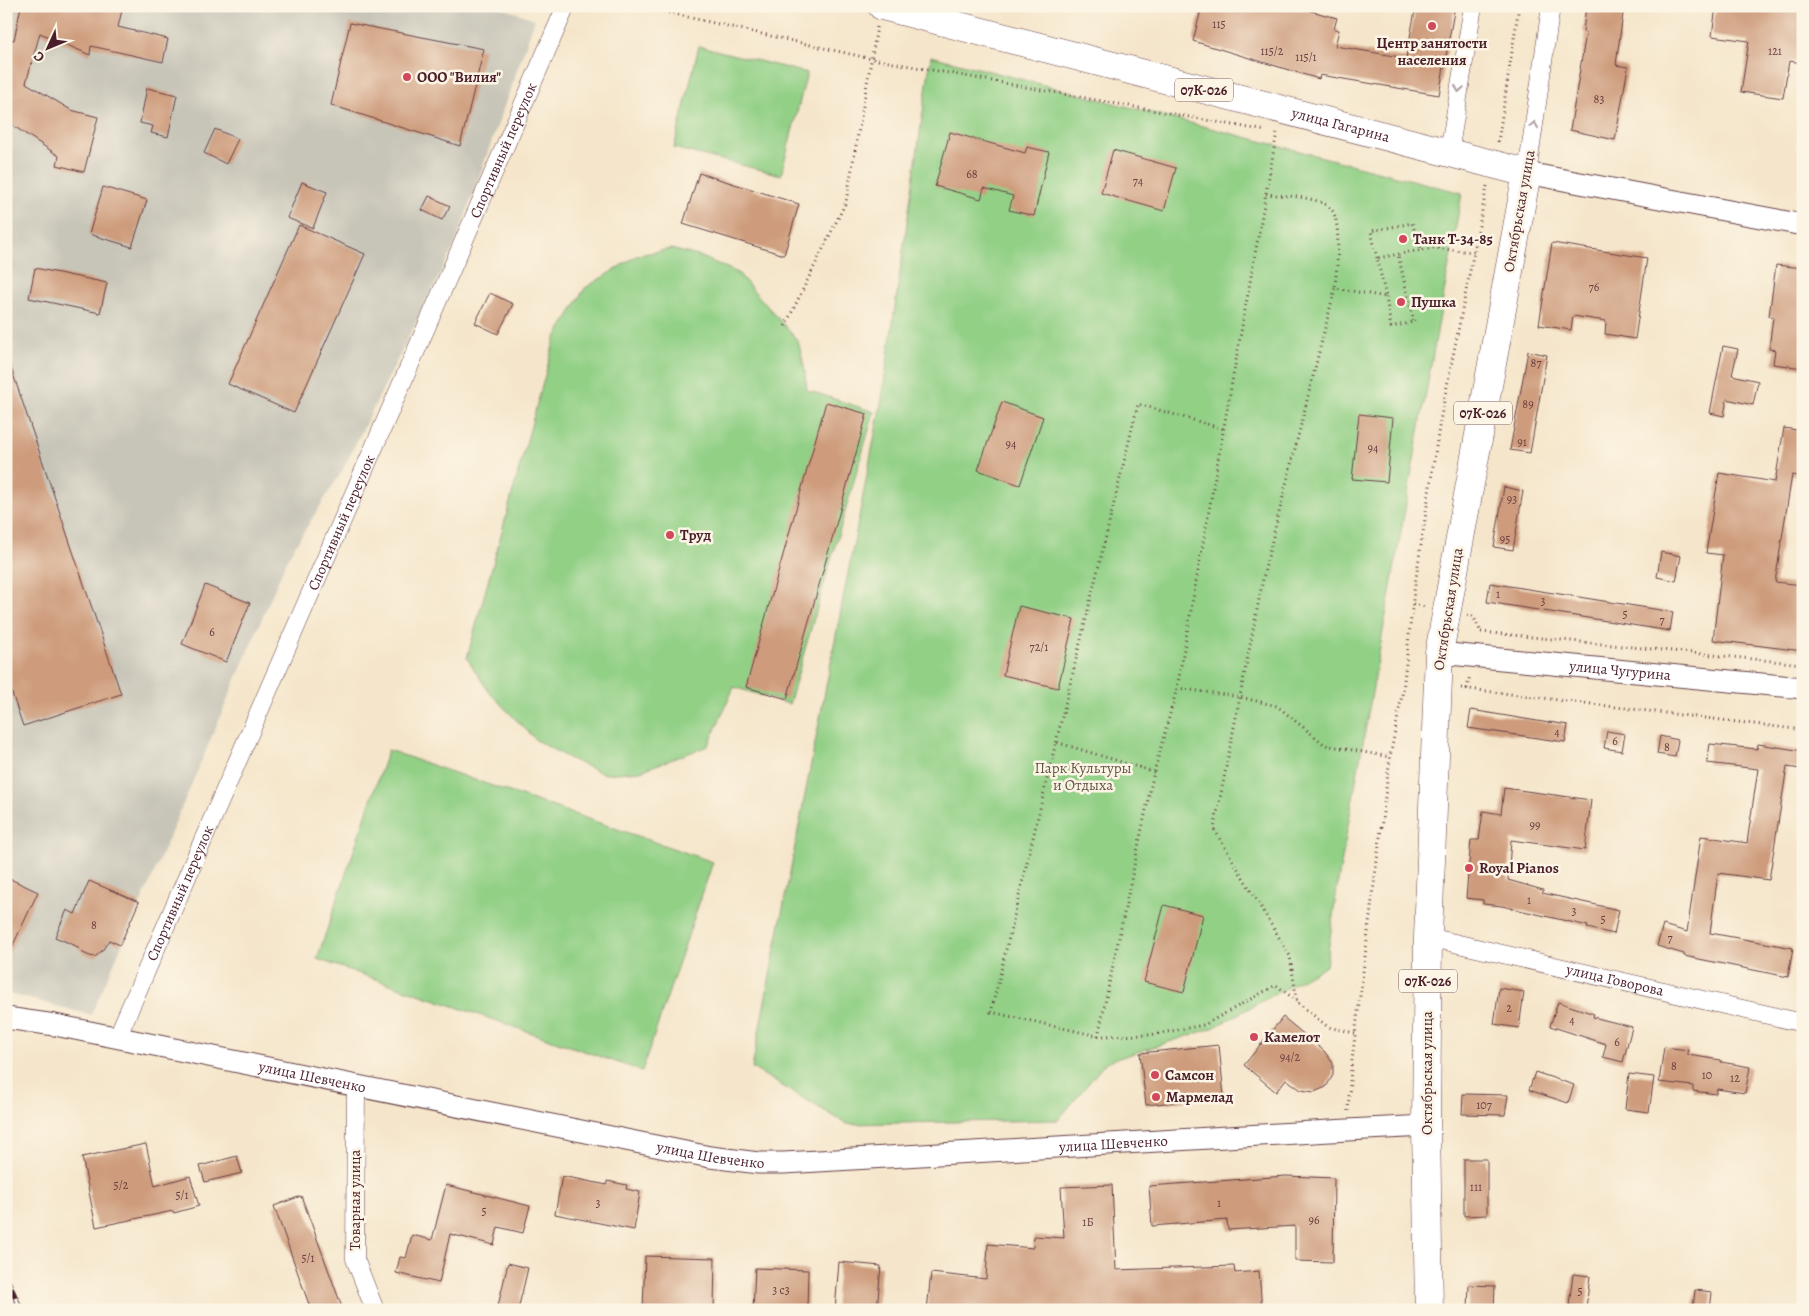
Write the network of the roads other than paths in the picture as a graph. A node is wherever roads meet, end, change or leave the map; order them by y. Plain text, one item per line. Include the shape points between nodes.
1 (566, 6) edge
2 (1472, 6) edge
3 (1551, 6) edge
4 (880, 15) edge
5 (953, 15) edge
6 (1449, 153) junction
7 (1525, 182) junction
8 (1803, 225) edge
9 (1439, 653) junction
10 (1803, 688) edge
11 (1428, 937) junction
12 (6, 1018) edge
13 (1803, 1023) edge
14 (118, 1038) junction
15 (356, 1086) junction
16 (1426, 1126) junction
17 (375, 1310) edge
18 (1429, 1310) edge

1 - 14 street, Спортивный переулок
2 -> 6 street
7 -> 3 street, Октябрьская улица
4 - 5 main road, улица Гагарина / 07К-026
5 - 6 main road, улица Гагарина / 07К-026 via 1280,122
6 - 7 main road, улица Гагарина / 07К-026 via 1493,164
7 - 8 street, улица Гагарина
7 - 9 main road, Октябрьская улица / 07К-026
9 - 10 street, улица Чугурина
9 - 11 main road, Октябрьская улица / 07К-026
11 - 13 street, улица Говорова
11 - 16 main road, Октябрьская улица / 07К-026
12 - 14 street, улица Шевченко
14 - 15 street, улица Шевченко
15 - 16 street, улица Шевченко via 710,1157 759,1163
15 - 17 street, Товарная улица via 355,1259
16 - 18 main road, Октябрьская улица / 07К-026

